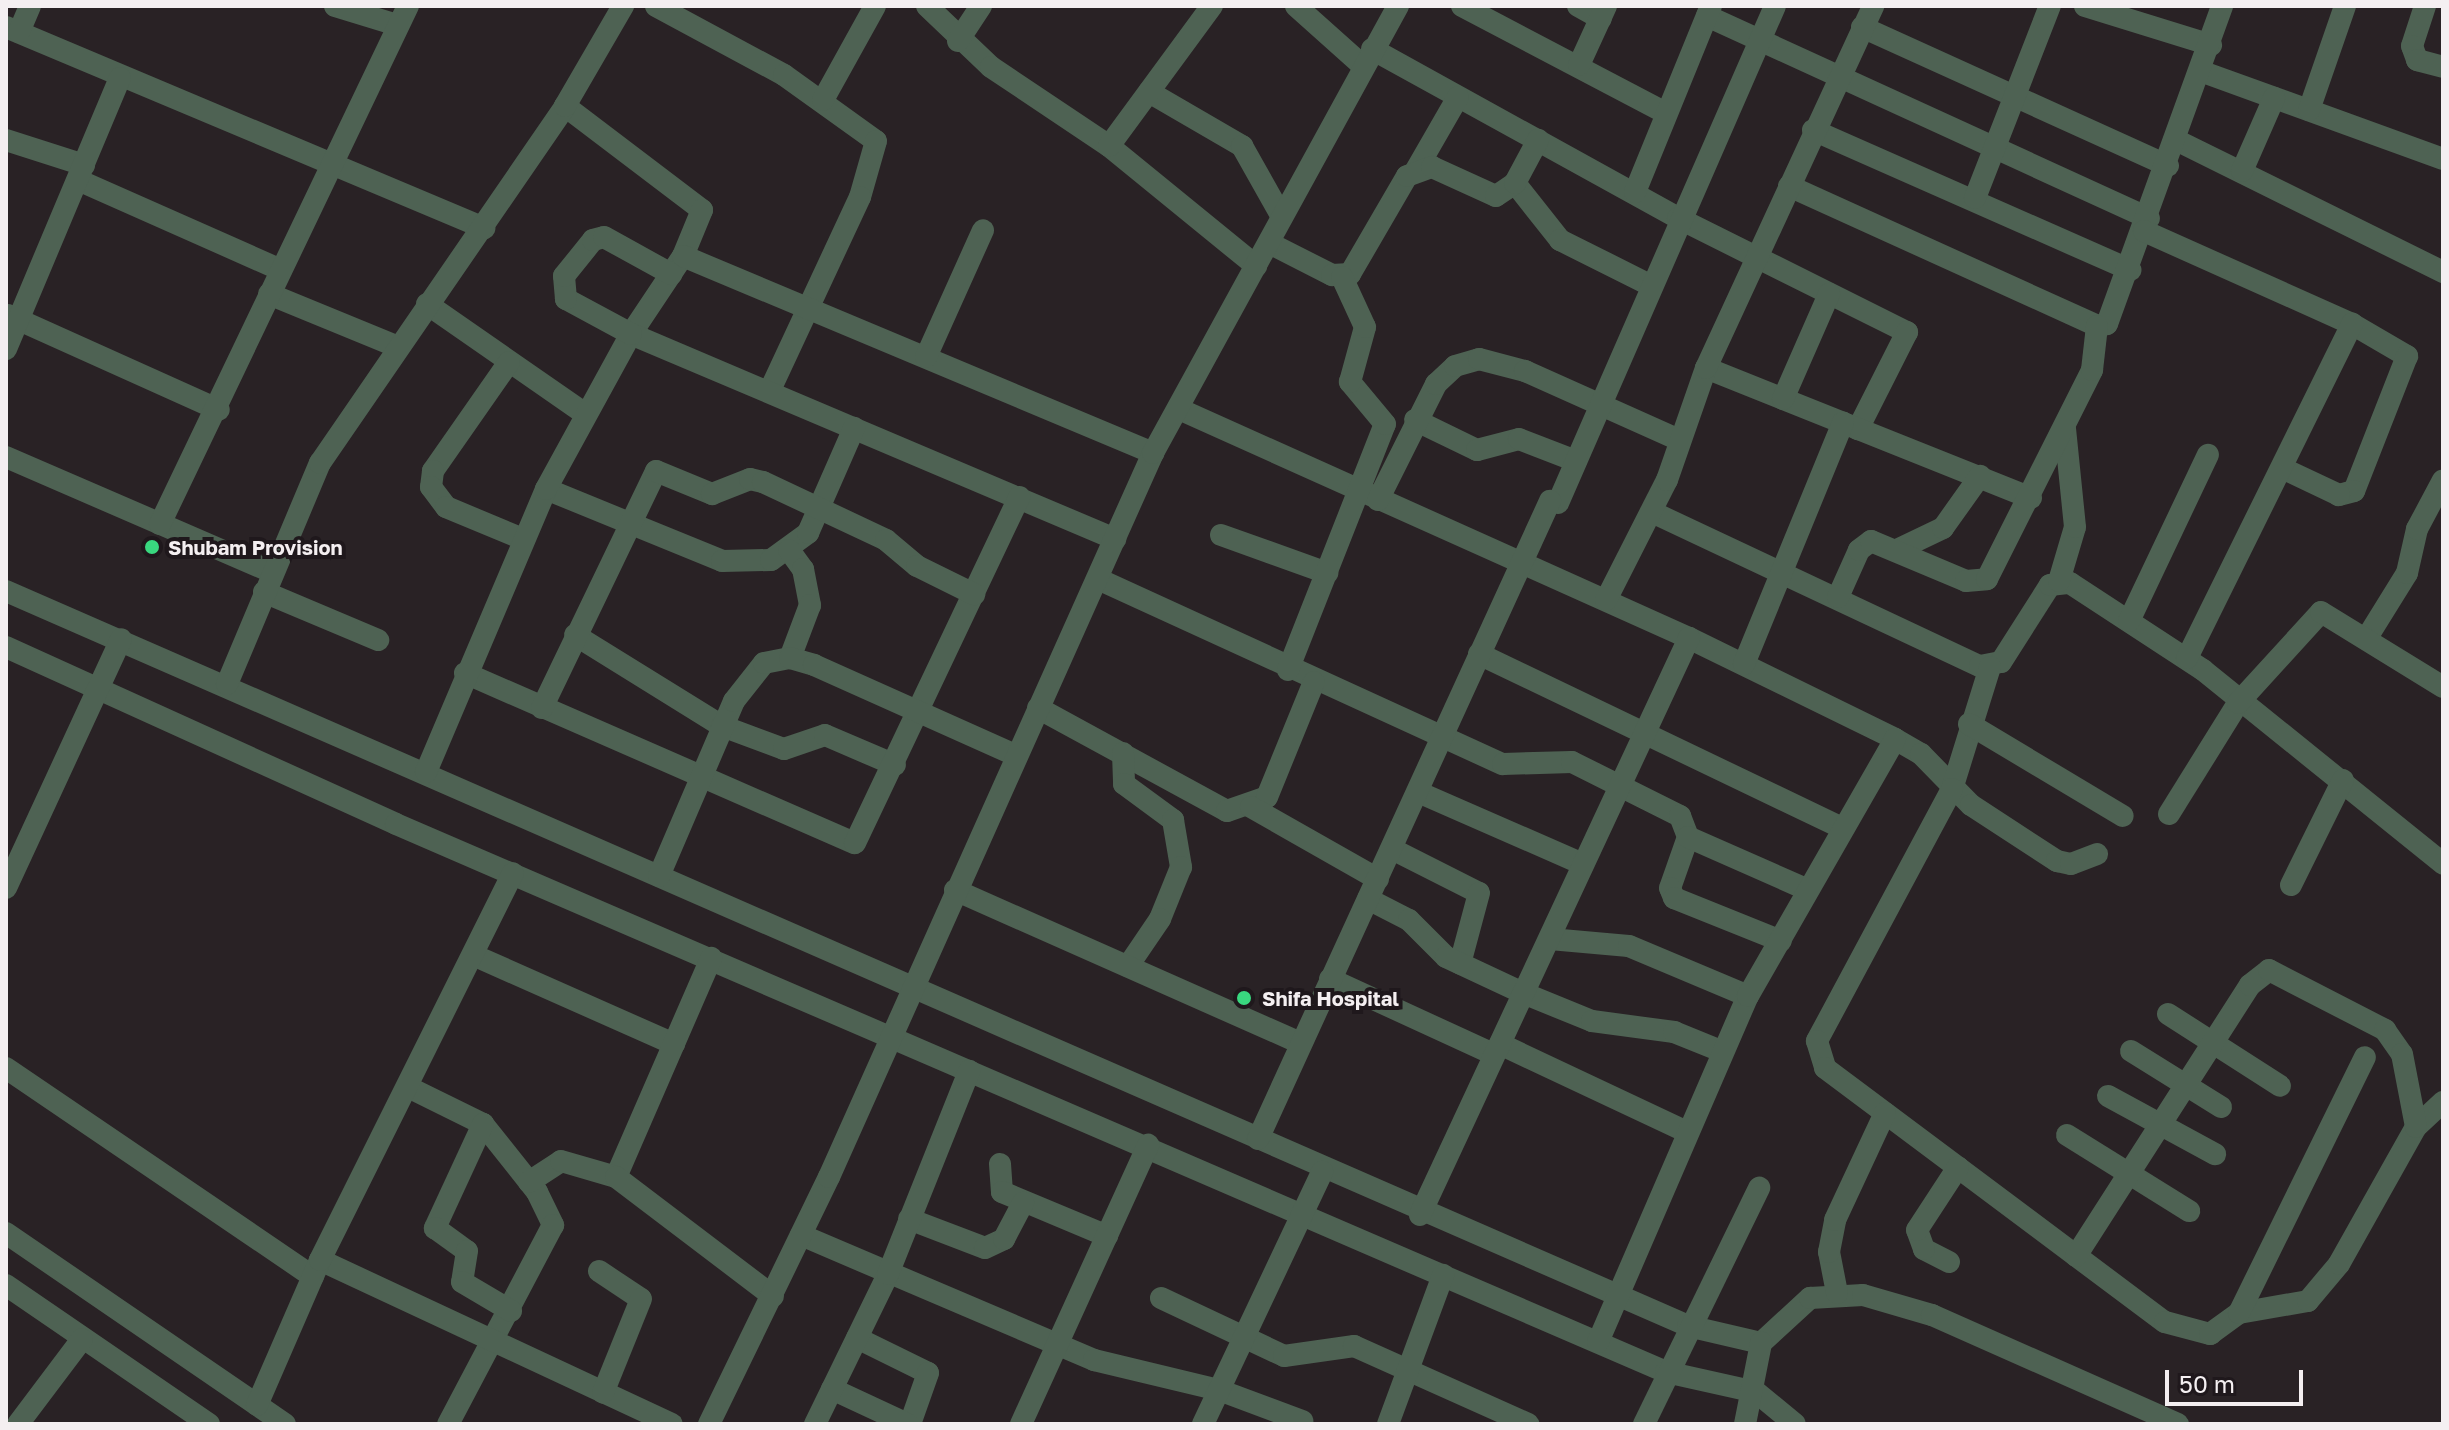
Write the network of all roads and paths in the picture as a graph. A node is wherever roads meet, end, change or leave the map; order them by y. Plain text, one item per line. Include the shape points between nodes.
1 (30, 6) edge
2 (335, 6) edge
3 (623, 6) edge
4 (656, 6) edge
5 (875, 6) edge
6 (927, 6) edge
7 (981, 6) edge
8 (1212, 6) edge
9 (1296, 6) edge
10 (1398, 6) edge
11 (1462, 6) edge
12 (1578, 6) edge
13 (1775, 6) edge
14 (1873, 6) edge
15 (2050, 6) edge
16 (2085, 6) edge
17 (2222, 6) edge
18 (2345, 6) edge
19 (2425, 6) edge
20 (1709, 11) edge
21 (1604, 12) edge
22 (402, 16) edge
23 (1862, 27) junction
24 (12, 29) edge
25 (1758, 40) junction
26 (958, 41) junction
27 (2211, 45) junction
28 (1367, 58) junction
29 (1579, 65) junction
30 (2443, 67) edge
31 (2203, 72) junction
32 (120, 78) junction
33 (1838, 80) junction
34 (1149, 92) junction
35 (1458, 97) junction
36 (2014, 97) junction
37 (2274, 98) junction
38 (823, 100) junction
39 (565, 106) junction
40 (2309, 110) junction
41 (1664, 112) junction
42 (1813, 130) junction
43 (6, 140) edge
44 (1538, 140) junction
45 (2178, 141) junction
46 (1109, 146) junction
47 (1993, 150) junction
48 (2443, 159) edge
49 (330, 162) junction
50 (2168, 166) junction
51 (1416, 170) junction
52 (2242, 171) junction
53 (81, 173) junction
54 (1515, 183) junction
55 (1789, 186) junction
56 (1635, 192) junction
57 (1975, 198) junction
58 (1282, 217) junction
59 (1678, 218) junction
60 (2146, 224) junction
61 (484, 228) junction
62 (983, 230) dead end
63 (1269, 243) junction
64 (1755, 258) junction
65 (677, 265) junction
66 (1256, 266) junction
67 (281, 270) junction
68 (2130, 270) junction
69 (2443, 272) edge
70 (1342, 277) junction
71 (1650, 285) junction
72 (269, 294) junction
73 (1829, 294) junction
74 (427, 304) junction
75 (809, 309) junction
76 (12, 316) edge
77 (2352, 324) junction
78 (2097, 326) junction
79 (631, 334) junction
80 (398, 347) junction
81 (6, 349) edge
82 (926, 357) junction
83 (509, 362) junction
84 (1706, 368) junction
85 (769, 392) junction
86 (1783, 399) junction
87 (1599, 406) junction
88 (1179, 409) junction
89 (219, 410) junction
90 (585, 414) junction
91 (1415, 420) junction
92 (1851, 426) junction
93 (854, 428) junction
94 (2065, 428) junction
95 (1679, 440) junction
96 (1153, 453) junction
97 (2208, 455) dead end
98 (6, 457) edge
99 (1576, 461) junction
100 (2282, 468) junction
101 (1980, 476) junction
102 (2443, 480) edge
103 (546, 489) junction
104 (1369, 495) junction
105 (1019, 497) junction
106 (2031, 498) junction
107 (823, 509) junction
108 (1652, 512) junction
109 (160, 524) junction
110 (626, 524) junction
111 (1221, 535) dead end
112 (523, 539) junction
113 (1115, 539) junction
114 (789, 550) junction
115 (1897, 550) junction
116 (1519, 561) junction
117 (1784, 572) junction
118 (1327, 573) junction
119 (1098, 579) junction
120 (2059, 581) junction
121 (268, 582) junction
122 (6, 591) edge
123 (974, 594) junction
124 (1838, 597) junction
125 (1606, 600) junction
126 (2129, 621) junction
127 (575, 635) junction
128 (2368, 636) junction
129 (1689, 638) junction
130 (121, 639) junction
131 (378, 640) dead end
132 (6, 647) edge
133 (1479, 654) junction
134 (790, 658) junction
135 (2187, 658) junction
136 (1744, 664) junction
137 (1990, 667) junction
138 (1288, 670) junction
139 (465, 673) junction
140 (1314, 682) junction
141 (227, 684) junction
142 (2443, 687) edge
143 (104, 689) junction
144 (2238, 703) junction
145 (542, 708) junction
146 (1038, 708) junction
147 (921, 710) junction
148 (1969, 724) junction
149 (722, 726) junction
150 (1645, 731) junction
151 (1443, 739) junction
152 (1895, 739) junction
153 (1123, 753) junction
154 (1017, 756) junction
155 (895, 765) junction
156 (426, 772) junction
157 (701, 778) junction
158 (2343, 780) junction
159 (1619, 786) junction
160 (1952, 789) junction
161 (1418, 792) junction
162 (1251, 807) junction
163 (2169, 814) dead end
164 (2123, 816) dead end
165 (1842, 828) junction
166 (1688, 837) junction
167 (1392, 849) junction
168 (2097, 854) dead end
169 (1583, 864) junction
170 (2443, 864) edge
171 (513, 873) junction
172 (659, 876) junction
173 (2291, 885) dead end
174 (6, 887) edge
175 (1373, 889) junction
176 (955, 890) junction
177 (1808, 890) junction
178 (1550, 939) junction
179 (1781, 941) junction
180 (473, 955) junction
181 (711, 958) junction
182 (1460, 964) junction
183 (1128, 966) junction
184 (1330, 979) junction
185 (913, 986) junction
186 (1523, 993) junction
187 (1748, 996) junction
188 (2168, 1014) dead end
189 (890, 1038) junction
190 (1301, 1043) junction
191 (2215, 1043) junction
192 (674, 1044) junction
193 (1496, 1049) junction
194 (1721, 1051) junction
195 (2131, 1051) dead end
196 (2365, 1057) dead end
197 (6, 1068) edge
198 (969, 1071) junction
199 (2187, 1086) junction
200 (2280, 1086) dead end
201 (408, 1087) junction
202 (2108, 1096) dead end
203 (2443, 1102) edge
204 (2221, 1107) dead end
205 (1885, 1113) junction
206 (483, 1124) junction
207 (2160, 1127) junction
208 (2416, 1127) junction
209 (1685, 1131) junction
210 (2067, 1135) dead end
211 (1258, 1139) junction
212 (1148, 1145) junction
213 (2215, 1154) dead end
214 (1000, 1164) dead end
215 (1958, 1167) junction
216 (1322, 1172) junction
217 (2129, 1175) junction
218 (616, 1177) junction
219 (529, 1182) junction
220 (1759, 1188) dead end
221 (1023, 1203) junction
222 (1302, 1211) junction
223 (2189, 1211) dead end
224 (1420, 1215) junction
225 (909, 1219) junction
226 (6, 1233) edge
227 (801, 1235) junction
228 (1107, 1236) junction
229 (2076, 1256) junction
230 (1949, 1262) dead end
231 (316, 1268) junction
232 (599, 1271) dead end
233 (888, 1274) junction
234 (1443, 1275) junction
235 (6, 1285) edge
236 (1837, 1293) junction
237 (773, 1296) junction
238 (1161, 1298) dead end
239 (1617, 1298) junction
240 (511, 1311) junction
241 (2239, 1313) junction
242 (1688, 1326) junction
243 (1245, 1336) junction
244 (857, 1338) junction
245 (82, 1339) junction
246 (1598, 1342) junction
247 (1761, 1343) junction
248 (495, 1345) junction
249 (1057, 1346) junction
250 (1405, 1372) junction
251 (1666, 1372) junction
252 (832, 1389) junction
253 (1219, 1390) junction
254 (1756, 1392) junction
255 (603, 1393) junction
256 (257, 1405) junction
257 (1302, 1421) dead end
258 (18, 1424) edge
259 (209, 1424) edge
260 (285, 1424) edge
261 (448, 1424) edge
262 (672, 1424) edge
263 (709, 1424) edge
264 (815, 1424) edge
265 (909, 1424) edge
266 (1021, 1424) edge
267 (1203, 1424) edge
268 (1388, 1424) edge
269 (1528, 1424) edge
270 (1644, 1424) edge
271 (1745, 1424) edge
272 (1795, 1424) edge
273 (2178, 1424) edge

1 - 24 street
2 - 22 street
3 - 39 street
4 - 38 street
5 - 38 street
6 - 26 street
7 - 26 street
8 - 34 street
9 - 28 street
10 - 28 street
11 - 29 street
12 - 21 street
13 - 25 street
14 - 23 street
15 - 36 street
16 - 27 street
17 - 27 street
18 - 40 street
19 - 30 street via 2412,46 2417,60
20 - 25 street
20 - 41 street
21 - 29 street
22 - 49 street
23 - 33 street
23 - 36 street
24 - 32 street
25 - 33 street
25 - 59 street
26 - 46 street
27 - 31 street
28 - 35 street
28 - 58 street
29 - 41 street
31 - 37 street
31 - 45 street
32 - 49 street
32 - 53 street
33 - 42 street
33 - 47 street
34 - 46 street
34 - 58 street via 1242,146
35 - 44 street
35 - 51 street
36 - 47 street
36 - 50 street
37 - 40 street
37 - 52 street
38 - 75 street via 863,125 876,155
39 - 61 street
39 - 65 street via 696,203 702,220
40 - 48 street
41 - 56 street
42 - 55 street
42 - 57 street
43 - 53 street
44 - 54 street
44 - 56 street
45 - 50 street
45 - 52 street
46 - 66 street
47 - 57 street
47 - 60 street
49 - 61 street
49 - 67 street
50 - 60 street
51 - 54 street via 1444,171 1496,196
51 - 70 street via 1394,192 1359,267
52 - 69 street
53 - 67 street
53 - 76 street
54 - 71 street via 1560,240
55 - 64 street
55 - 78 street
56 - 59 street
57 - 68 street
58 - 63 street
59 - 64 street
59 - 71 street
60 - 68 street
60 - 77 street
61 - 74 street
62 - 82 street
63 - 66 street
63 - 70 street
64 - 73 street
64 - 84 street
65 - 75 street
65 - 79 street
65 - 79 street via 604,237 593,240 564,276 566,299
66 - 88 street
67 - 72 street
68 - 78 street via 2112,317
70 - 104 street via 1365,327 1350,382 1385,424
71 - 87 street
72 - 80 street
72 - 89 street
73 - 86 street
73 - 92 street via 1907,332
74 - 80 street
74 - 83 street
75 - 82 street
75 - 85 street
76 - 81 street
76 - 89 street
77 - 100 street
77 - 100 street via 2407,356 2354,491 2339,495
78 - 94 street via 2092,370
79 - 85 street
79 - 90 street
80 - 121 street via 304,491
82 - 96 street
83 - 90 street
83 - 112 street via 433,471 431,487 446,507
84 - 86 street
84 - 95 street
85 - 93 street
86 - 92 street
87 - 91 street via 1479,359 1455,366 1436,384
87 - 95 street
87 - 99 street
88 - 96 street
88 - 104 street
89 - 109 street
90 - 103 street
91 - 99 street via 1477,450 1519,439
91 - 104 street
92 - 101 street
92 - 117 street
93 - 105 street
93 - 107 street
94 - 106 street
94 - 120 street via 2075,527
95 - 108 street
96 - 113 street
97 - 126 street
98 - 109 street
99 - 116 street
100 - 135 street
101 - 106 street
101 - 115 street via 1943,528
102 - 128 street via 2417,529 2407,573
103 - 110 street
103 - 112 street
104 - 116 street
104 - 118 street
105 - 113 street
105 - 123 street
106 - 115 street via 1987,579 1966,581
107 - 110 street via 750,479 712,494 656,471
107 - 114 street
107 - 123 street
108 - 117 street
108 - 125 street
109 - 121 street
110 - 114 street via 722,561 748,564
110 - 127 street
111 - 118 street
112 - 139 street
113 - 119 street
114 - 134 street via 803,569 810,605
115 - 124 street via 1864,543
116 - 125 street
116 - 133 street
117 - 124 street
117 - 136 street
118 - 138 street
119 - 138 street
119 - 146 street
120 - 126 street
120 - 137 street
121 - 131 street
121 - 141 street
122 - 130 street
123 - 147 street
124 - 137 street
125 - 129 street
126 - 135 street
127 - 145 street
127 - 149 street
128 - 142 street
128 - 144 street via 2321,612
129 - 136 street
129 - 150 street
130 - 141 street
130 - 143 street
132 - 143 street
133 - 150 street
133 - 151 street
134 - 147 street
134 - 149 street via 764,663 744,681
135 - 144 street
136 - 152 street
137 - 148 street
138 - 140 street
139 - 145 street
139 - 156 street
140 - 151 street
140 - 162 street via 1274,783
141 - 156 street
143 - 171 street
143 - 174 street
144 - 158 street
144 - 163 street
145 - 157 street
146 - 153 street
146 - 154 street
147 - 154 street
147 - 155 street
148 - 160 street
148 - 164 street
149 - 155 street via 784,749 825,735
149 - 157 street
150 - 159 street
150 - 165 street
151 - 159 street via 1503,764 1557,757
151 - 161 street
152 - 160 street via 1921,754
152 - 165 street
153 - 162 street via 1214,808
153 - 183 street via 1124,784 1173,820 1181,867 1160,919
154 - 176 street
155 - 157 street via 862,836 847,844
156 - 172 street
157 - 172 street
158 - 170 street
158 - 173 street
159 - 166 street via 1680,816
159 - 169 street
160 - 168 street via 2057,861 2071,864
160 - 205 street via 1815,1049 1825,1068
161 - 167 street
161 - 169 street
162 - 175 street
165 - 177 street
166 - 177 street
166 - 179 street via 1670,888 1674,898
167 - 175 street
167 - 182 street via 1479,893
169 - 178 street
171 - 180 street
171 - 181 street
172 - 185 street
175 - 182 street
175 - 184 street
176 - 183 street
176 - 185 street
177 - 179 street
178 - 186 street
178 - 187 street via 1629,946
179 - 187 street
180 - 192 street
180 - 201 street
181 - 189 street
181 - 192 street
182 - 186 street
183 - 190 street
184 - 190 street
184 - 193 street
185 - 189 street
185 - 211 street
186 - 193 street
186 - 194 street via 1592,1021 1674,1032
187 - 194 street
188 - 191 street
189 - 198 street
189 - 227 street
190 - 211 street
191 - 199 street
191 - 200 street
191 - 208 street via 2250,985 2269,970 2280,972 2385,1030 2402,1054
192 - 218 street
193 - 209 street
193 - 224 street
194 - 209 street
195 - 199 street
196 - 241 street
197 - 231 street
198 - 212 street
198 - 225 street
199 - 204 street
199 - 207 street
201 - 206 street
201 - 231 street
202 - 207 street
203 - 208 street
205 - 215 street
205 - 236 street via 1835,1220 1829,1252
206 - 219 street
206 - 240 street via 435,1228 467,1251 462,1282
207 - 213 street
207 - 217 street
208 - 241 street via 2323,1285 2308,1301
209 - 239 street
210 - 217 street
211 - 216 street
212 - 222 street
212 - 228 street
214 - 221 street via 1002,1192
215 - 229 street
215 - 230 street via 1917,1230 1924,1249
216 - 222 street
216 - 224 street
217 - 223 street
217 - 229 street
218 - 219 street via 561,1161
218 - 237 street
219 - 240 street via 553,1225
220 - 242 street
221 - 225 street via 1004,1239 985,1248
221 - 228 street
222 - 234 street
222 - 243 street
224 - 239 street
225 - 233 street
226 - 256 street
227 - 233 street
227 - 237 street
228 - 249 street
229 - 241 street via 2189,1332 2210,1334
231 - 248 street
231 - 256 street
232 - 255 street via 641,1299
233 - 244 street
233 - 249 street
234 - 246 street
234 - 250 street
235 - 245 street
236 - 247 street via 1810,1298
236 - 273 street via 1932,1315
237 - 263 street
238 - 243 street
239 - 242 street
239 - 246 street
240 - 248 street
242 - 247 street
242 - 251 street
243 - 250 street via 1298,1358 1354,1346
243 - 253 street
244 - 252 street
244 - 265 street via 928,1373
245 - 258 street
245 - 259 street
246 - 251 street
247 - 254 street
248 - 255 street
248 - 261 street
249 - 253 street
249 - 266 street
250 - 268 street
250 - 269 street
251 - 254 street
251 - 270 street
252 - 264 street
252 - 265 street
253 - 257 street
253 - 267 street
254 - 271 street
254 - 272 street
255 - 262 street
256 - 260 street

